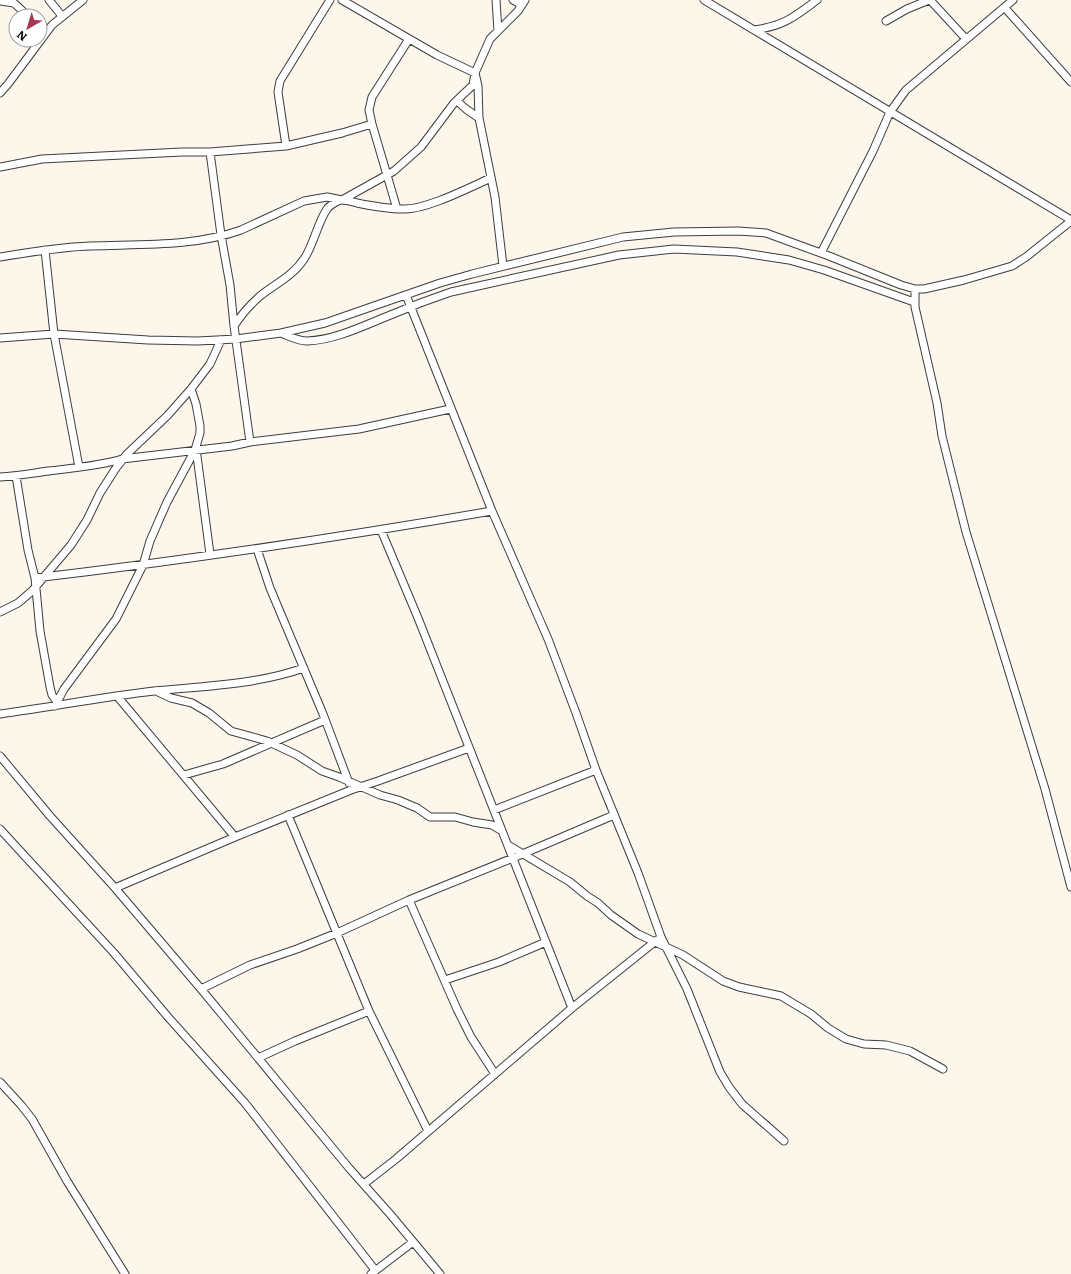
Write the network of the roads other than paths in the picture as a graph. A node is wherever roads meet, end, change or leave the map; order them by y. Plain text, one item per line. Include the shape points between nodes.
1 (49, 0) edge
2 (83, 0) edge
3 (330, 0) edge
4 (342, 0) edge
5 (496, 0) edge
6 (514, 0) edge
7 (704, 0) edge
8 (817, 0) edge
9 (930, 0) edge
10 (1013, 0) edge
11 (0, 1) edge
12 (524, 3) edge
13 (19, 8) edge
14 (1005, 8) junction
15 (62, 16) junction
16 (886, 21) dead end
17 (48, 29) edge
18 (754, 30) junction
19 (498, 31) junction
20 (409, 39) junction
21 (966, 39) junction
22 (34, 48) edge
23 (475, 74) junction
24 (1071, 82) edge
25 (0, 93) edge
26 (457, 101) junction
27 (890, 112) junction
28 (479, 118) junction
29 (372, 124) junction
30 (286, 146) junction
31 (210, 152) junction
32 (0, 167) edge
33 (386, 175) junction
34 (491, 178) junction
35 (342, 200) junction
36 (397, 209) junction
37 (1071, 220) edge
38 (221, 236) junction
39 (45, 250) junction
40 (821, 253) junction
41 (0, 257) edge
42 (503, 266) junction
43 (915, 289) junction
44 (406, 296) junction
45 (914, 302) junction
46 (410, 307) junction
47 (234, 326) junction
48 (280, 333) junction
49 (54, 334) junction
50 (0, 338) edge
51 (236, 339) junction
52 (221, 340) junction
53 (191, 389) junction
54 (450, 409) junction
55 (250, 442) junction
56 (195, 450) junction
57 (122, 459) junction
58 (79, 467) junction
59 (16, 476) junction
60 (0, 477) edge
61 (492, 511) junction
62 (381, 530) junction
63 (257, 549) junction
64 (210, 554) junction
65 (143, 565) junction
66 (43, 577) junction
67 (35, 578) junction
68 (36, 586) junction
69 (0, 612) edge
70 (304, 668) junction
71 (156, 691) junction
72 (117, 696) junction
73 (56, 704) junction
74 (0, 714) edge
75 (325, 720) junction
76 (272, 744) junction
77 (469, 748) junction
78 (0, 756) edge
79 (596, 770) junction
80 (184, 775) junction
81 (348, 781) junction
82 (361, 786) junction
83 (352, 790) junction
84 (494, 810) junction
85 (288, 815) junction
86 (614, 815) junction
87 (0, 829) edge
88 (502, 831) junction
89 (235, 837) junction
90 (508, 845) junction
91 (523, 853) junction
92 (513, 858) junction
93 (1071, 887) edge
94 (115, 888) junction
95 (409, 900) junction
96 (337, 933) junction
97 (661, 937) junction
98 (546, 942) junction
99 (654, 942) junction
100 (666, 947) junction
101 (445, 980) junction
102 (201, 989) junction
103 (572, 1008) junction
104 (369, 1011) junction
105 (258, 1058) junction
106 (944, 1069) dead end
107 (495, 1074) junction
108 (0, 1082) edge
109 (428, 1131) junction
110 (784, 1141) dead end
111 (364, 1184) junction
112 (412, 1242) junction
113 (373, 1272) edge
114 (125, 1274) edge
115 (440, 1274) edge

1 - 15 street
2 - 15 street
3 - 30 street via 280,81 278,92
4 - 20 street
5 - 19 street
6 - 12 street
7 - 18 street
8 - 18 street via 788,21
9 - 16 street
9 - 21 street
10 - 14 street
11 - 13 street via 14,3
12 - 19 street
14 - 21 street
14 - 24 street
15 - 17 street
18 - 27 street
19 - 23 street via 488,42
20 - 23 street
20 - 29 street via 372,97 369,110
21 - 27 street via 906,90
22 - 25 street
23 - 26 street via 473,85
23 - 28 street
26 - 28 street
26 - 33 street via 421,147
27 - 37 street
27 - 40 street
28 - 34 street
29 - 30 street
29 - 33 street
30 - 31 street
31 - 32 street via 42,160
31 - 38 street
33 - 35 street
33 - 36 street
34 - 36 street via 425,205
34 - 42 street via 496,197
35 - 36 street
35 - 38 street via 327,197 304,201 241,230
35 - 47 street via 327,209 312,245 292,274 260,296
37 - 43 street via 1012,266 942,285
38 - 39 street via 180,242
38 - 47 street
39 - 41 street
39 - 49 street
40 - 42 street via 766,233 674,232 623,237
40 - 43 street
42 - 44 street via 440,282
43 - 45 street
44 - 46 street
44 - 48 street via 324,323
45 - 46 street via 789,260 737,252 674,249 619,255 451,292
45 - 93 street via 942,436 966,532 1045,789
46 - 48 street via 361,328 317,340 294,339
46 - 54 street
47 - 51 street
48 - 51 street
49 - 50 street
49 - 52 street via 148,340
49 - 58 street
51 - 52 street
51 - 55 street
52 - 53 street via 210,364
53 - 56 street via 200,426
53 - 57 street
54 - 55 street via 359,429
54 - 61 street
55 - 56 street
56 - 57 street
56 - 64 street via 198,456
56 - 65 street via 167,502 150,541
57 - 58 street
57 - 66 street via 100,492 78,536
58 - 59 street
59 - 60 street
59 - 67 street
61 - 62 street
61 - 79 street via 548,639
62 - 63 street
62 - 77 street
63 - 64 street
63 - 70 street via 270,588
64 - 65 street
65 - 66 street
65 - 73 street via 116,619 64,689
66 - 67 street
66 - 68 street
67 - 68 street
68 - 69 street via 18,603
68 - 73 street via 40,631 50,687
70 - 71 street via 250,682
70 - 75 street
71 - 72 street
71 - 76 street via 192,703 231,731
72 - 73 street
72 - 80 street
73 - 74 street
75 - 76 street
75 - 81 street
76 - 80 street via 223,764
76 - 81 street via 297,755 322,771
77 - 82 street
77 - 84 street
78 - 94 street
79 - 84 street
79 - 86 street
80 - 89 street
81 - 82 street
81 - 83 street
82 - 83 street
82 - 88 street via 417,808 430,817 456,817
83 - 85 street
84 - 88 street
85 - 89 street
85 - 96 street
86 - 91 street
86 - 97 street
87 - 113 street via 245,1103
88 - 90 street
89 - 94 street
90 - 91 street
90 - 92 street
91 - 92 street
91 - 99 street via 570,882 611,915
92 - 95 street
92 - 98 street
94 - 102 street
95 - 96 street
95 - 101 street
96 - 102 street via 250,965
96 - 104 street
97 - 99 street
97 - 100 street
98 - 101 street
98 - 103 street
99 - 100 street
99 - 103 street
100 - 106 street via 728,983 781,996 846,1039 910,1051
100 - 110 street via 687,989 720,1072 729,1087 742,1104
101 - 107 street via 472,1037
102 - 105 street
103 - 107 street
104 - 105 street
104 - 109 street
105 - 111 street
107 - 109 street
108 - 114 street via 32,1120
109 - 111 street
111 - 112 street
112 - 113 street
112 - 115 street

